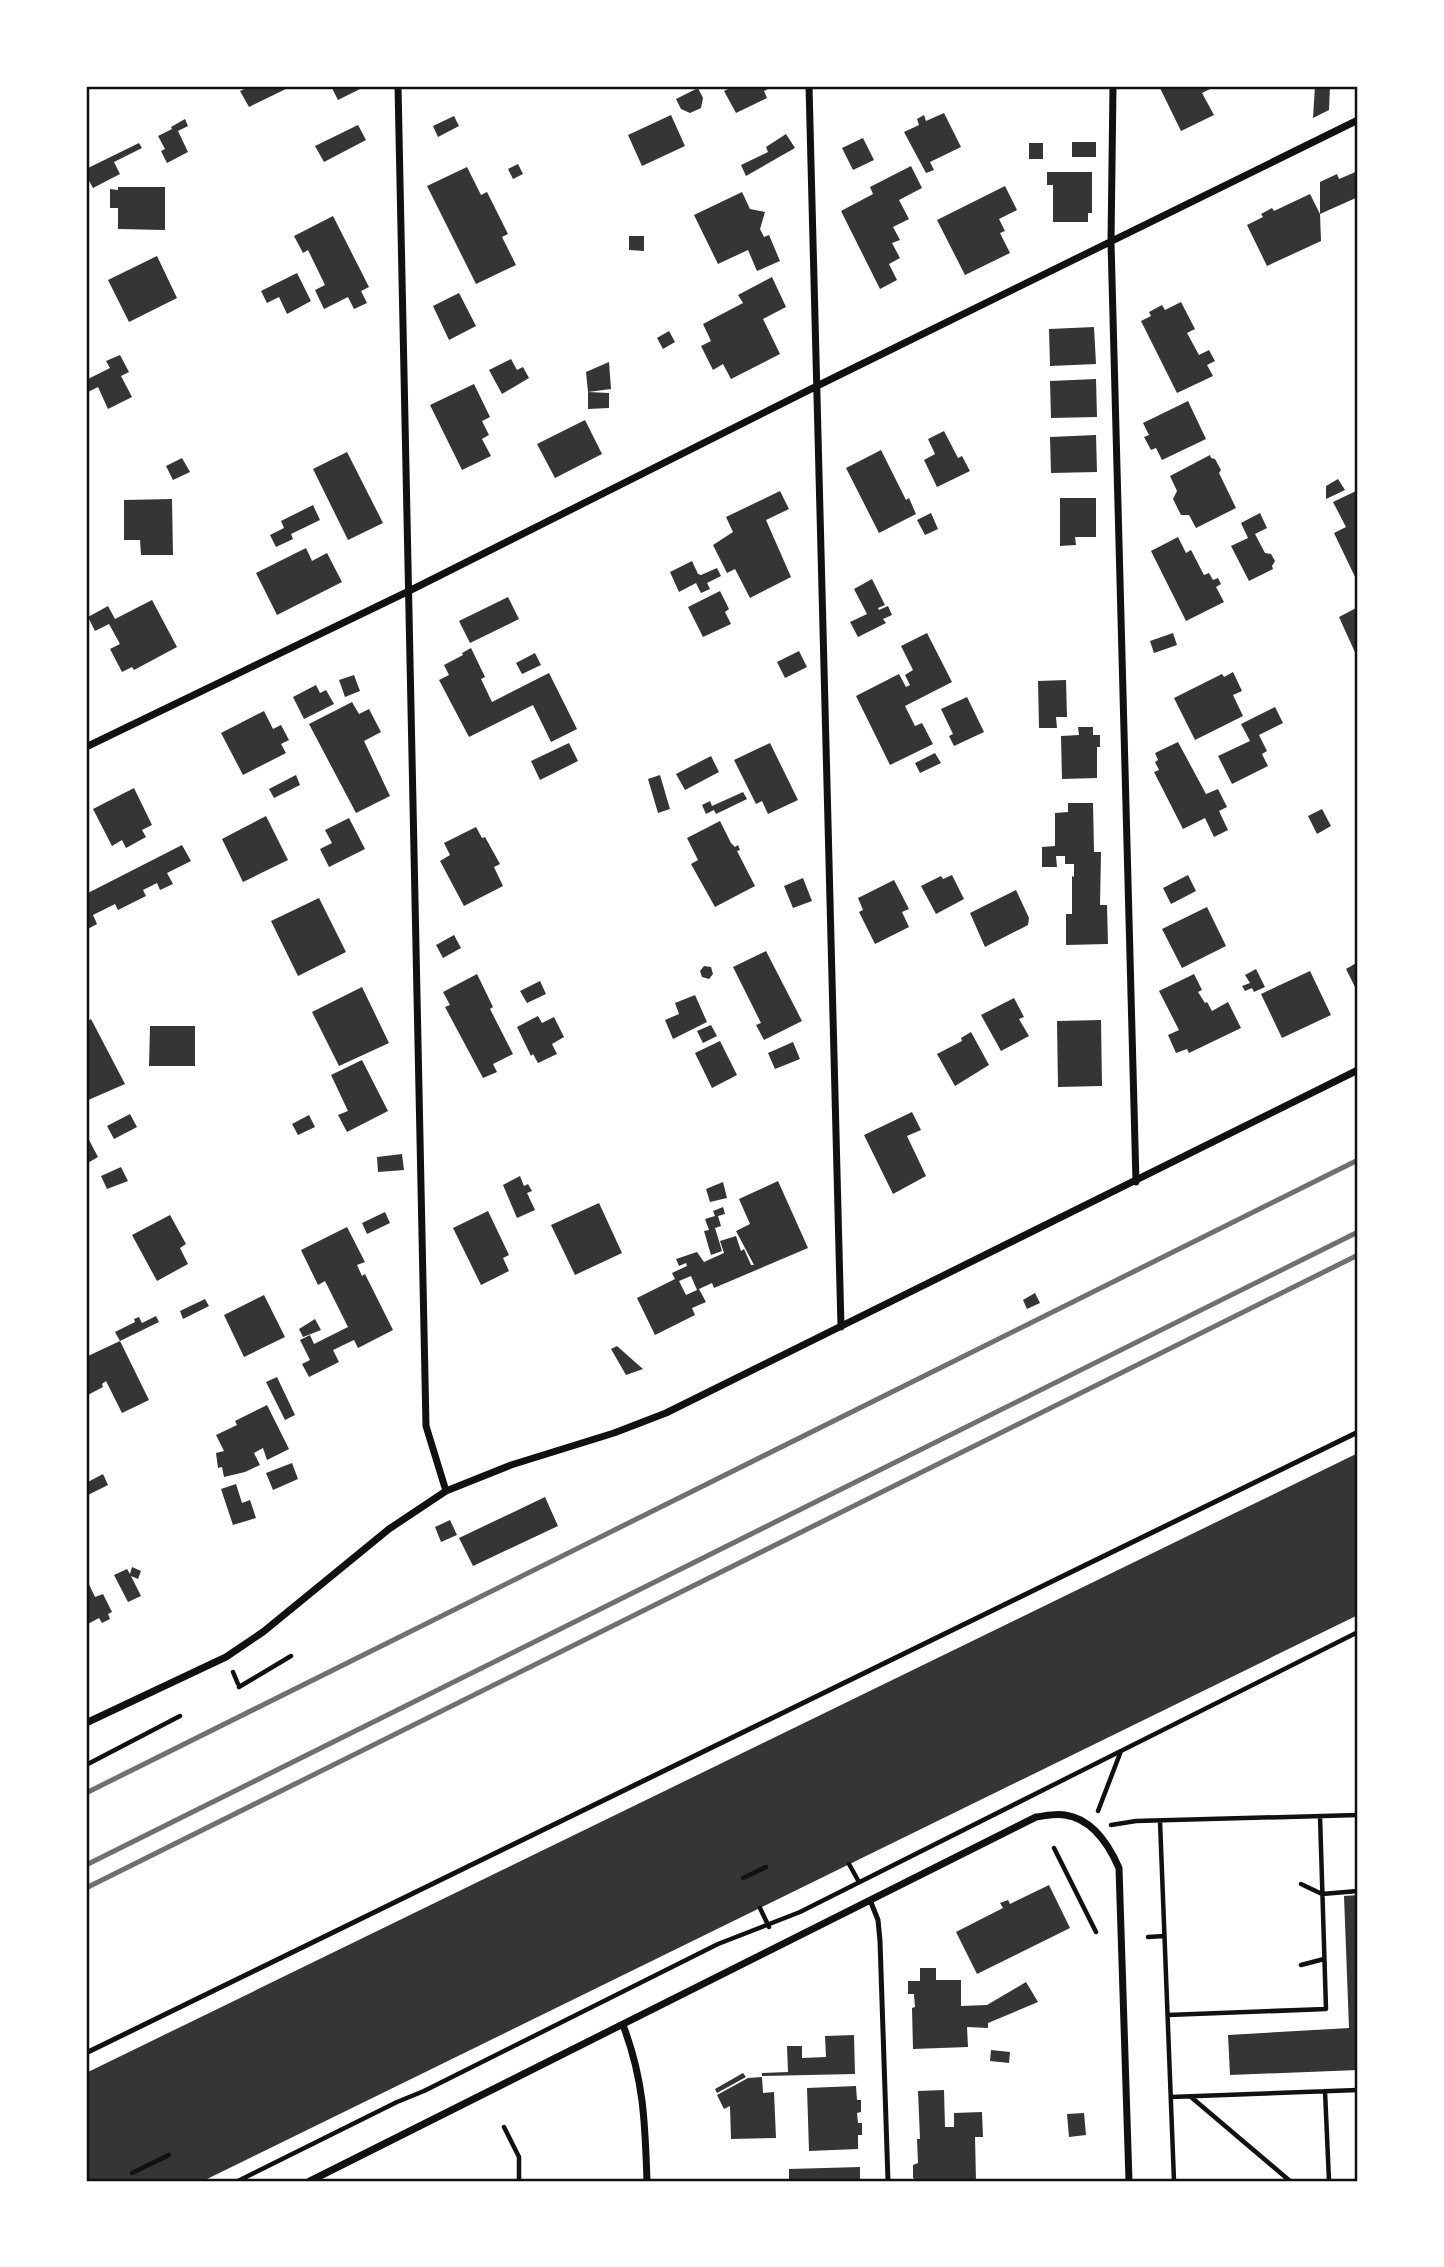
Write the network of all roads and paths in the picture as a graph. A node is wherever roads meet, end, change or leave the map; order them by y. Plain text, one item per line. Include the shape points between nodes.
1 (398, 86) edge
2 (809, 86) edge
3 (1113, 86) edge
4 (1358, 120) edge
5 (1111, 242) junction
6 (817, 386) junction
7 (409, 591) junction
8 (86, 747) edge
9 (1358, 1070) edge
10 (1136, 1182) junction
11 (841, 1327) junction
12 (1358, 1432) edge
13 (446, 1491) junction
14 (1358, 1632) edge
15 (290, 1656) dead end
16 (239, 1688) dead end
17 (180, 1716) dead end
18 (86, 1723) edge
19 (1121, 1750) junction
20 (86, 1765) edge
21 (1358, 1815) edge
22 (1320, 1816) junction
23 (1160, 1821) junction
24 (1092, 1827) junction
25 (1054, 1848) dead end
26 (766, 1867) dead end
27 (743, 1878) dead end
28 (1301, 1884) dead end
29 (1358, 1891) edge
30 (1322, 1894) junction
31 (870, 1900) junction
32 (760, 1908) dead end
33 (768, 1925) junction
34 (1096, 1932) dead end
35 (1164, 1936) junction
36 (1148, 1937) dead end
37 (778, 1946) junction
38 (1324, 1959) junction
39 (1301, 1965) dead end
40 (1168, 2015) junction
41 (622, 2025) junction
42 (86, 2053) edge
43 (1358, 2090) edge
44 (1325, 2091) junction
45 (1190, 2096) junction
46 (1171, 2097) junction
47 (504, 2127) dead end
48 (169, 2155) dead end
49 (132, 2173) dead end
50 (237, 2181) edge
51 (310, 2181) edge
52 (519, 2181) edge
53 (647, 2181) edge
54 (888, 2181) edge
55 (1129, 2181) edge
56 (1174, 2181) edge
57 (1290, 2181) edge
58 (1328, 2181) edge

1 - 7 street
2 - 6 street
3 - 5 street
4 - 5 street
5 - 6 street
5 - 10 street
6 - 7 street
6 - 11 street
7 - 8 street
7 - 13 street via 426,1426
9 - 10 street
10 - 11 street
11 - 13 street via 666,1413
12 - 42 lane
13 - 18 street via 389,1529 226,1657
14 - 19 path
15 - 16 path
17 - 20 path
19 - 24 path
19 - 33 path
21 - 22 path
22 - 23 path
22 - 30 path
23 - 24 path
23 - 35 path
24 - 31 street via 1065,1815 1036,1816
24 - 55 street via 1110,1846 1119,1868
25 - 34 path
26 - 27 path
28 - 30 path
29 - 30 path
30 - 38 path
31 - 37 street
31 - 54 lane via 880,1941
32 - 33 path
33 - 37 path
33 - 50 path via 718,1944
35 - 36 path
35 - 40 path
37 - 41 street
38 - 39 path
38 - 40 path via 1326,2009
40 - 46 path
41 - 51 street
41 - 53 street via 642,2088
43 - 44 path
44 - 45 path
44 - 58 path
45 - 46 path
45 - 57 path
46 - 56 path
47 - 52 path via 519,2157
48 - 49 path

